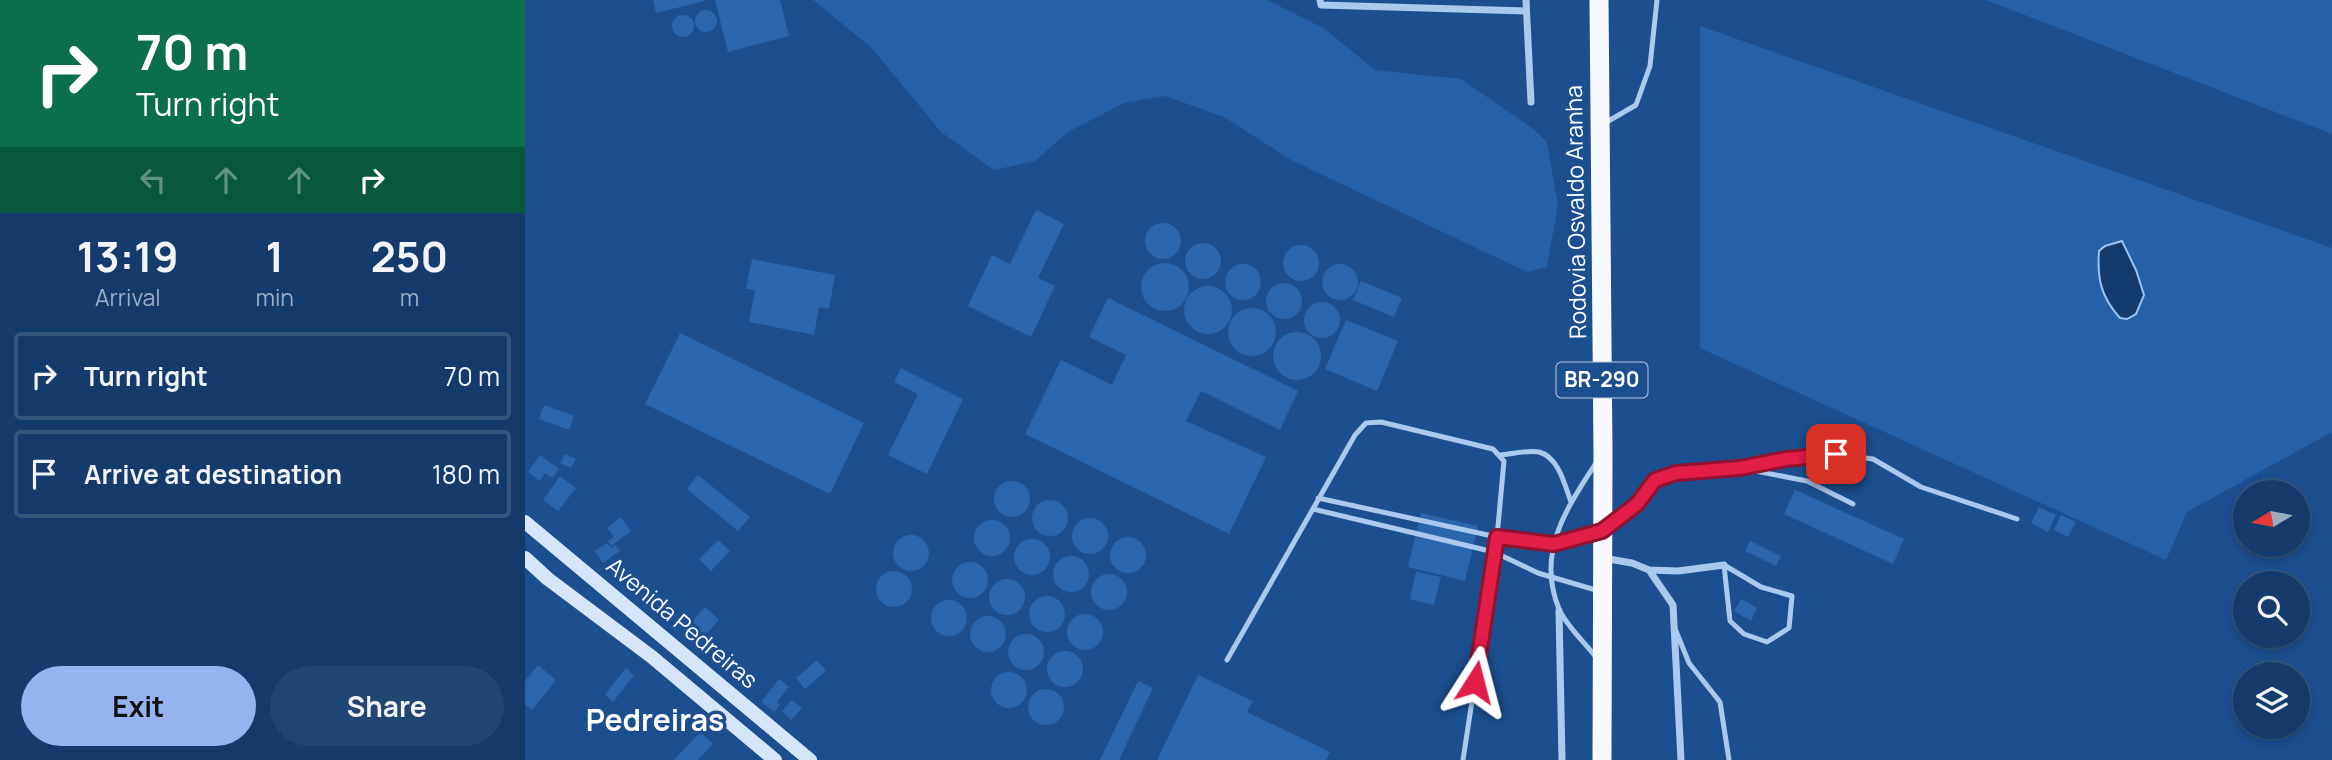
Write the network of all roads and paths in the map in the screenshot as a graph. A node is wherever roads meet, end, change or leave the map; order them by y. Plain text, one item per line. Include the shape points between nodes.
1 (1526, 0) edge
2 (1598, 0) edge
3 (1657, 0) edge
4 (1320, 3) edge
5 (1527, 11) junction
6 (1531, 102) dead end
7 (1600, 126) junction
8 (1603, 453) junction
9 (1500, 455) junction
10 (1740, 468) junction
11 (1702, 471) joint
12 (1318, 498) junction
13 (1571, 502) junction
14 (1853, 504) dead end
15 (1313, 509) junction
16 (2017, 519) dead end
17 (525, 522) edge
18 (1602, 531) junction
19 (1497, 537) junction
20 (1554, 544) junction
21 (1494, 552) junction
22 (525, 558) edge
23 (1602, 558) junction
24 (1724, 565) junction
25 (1649, 570) junction
26 (1550, 577) junction
27 (601, 585) junction
28 (1602, 592) junction
29 (586, 607) junction
30 (1559, 611) junction
31 (1676, 631) junction
32 (1227, 660) dead end
33 (1602, 664) junction
34 (795, 747) junction
35 (775, 760) edge
36 (785, 760) edge
37 (810, 760) edge
38 (1463, 760) edge
39 (1562, 760) edge
40 (1602, 760) edge
41 (1681, 760) edge
42 (1729, 760) edge

1 - 5 street
2 - 7 highway, Rodovia Osvaldo Aranha / BR-290
3 - 7 lane via 1650,66 1636,104
4 - 5 street
5 - 6 street
7 - 8 highway, Rodovia Osvaldo Aranha / BR-290
8 - 13 lane
8 - 18 highway, Rodovia Osvaldo Aranha / BR-290
9 - 12 lane via 1493,449 1381,422 1366,423
9 - 13 lane via 1545,454 1560,472
9 - 19 lane via 1504,461
10 - 11 lane
10 - 14 lane via 1807,481
10 - 16 lane via 1836,454 1873,459 1921,487
11 - 18 street via 1655,480 1637,504
12 - 15 lane
12 - 19 lane
13 - 20 lane
15 - 21 lane
15 - 32 lane
17 - 27 main road, Avenida Pedreiras
18 - 20 lane
18 - 23 highway, Rodovia Osvaldo Aranha / BR-290
19 - 20 lane
19 - 21 lane
20 - 26 lane
21 - 26 lane
21 - 38 lane
22 - 29 main road, Avenida Pedreiras
23 - 25 street
23 - 28 highway, Rodovia Osvaldo Aranha / BR-290
24 - 24 lane via 1761,587 1792,596 1789,628 1767,642 1737,628 1730,621
24 - 25 street
25 - 31 street via 1673,605
26 - 28 lane
26 - 30 lane
27 - 29 main road
27 - 34 main road, Avenida Pedreiras
28 - 33 highway, Rodovia Osvaldo Aranha / BR-290
29 - 35 main road, Avenida Pedreiras
30 - 33 lane
30 - 39 street
31 - 41 street
31 - 42 lane via 1689,663 1720,702
33 - 40 highway, Rodovia Osvaldo Aranha / BR-290
34 - 36 main road
34 - 37 main road, Avenida Pedreiras

